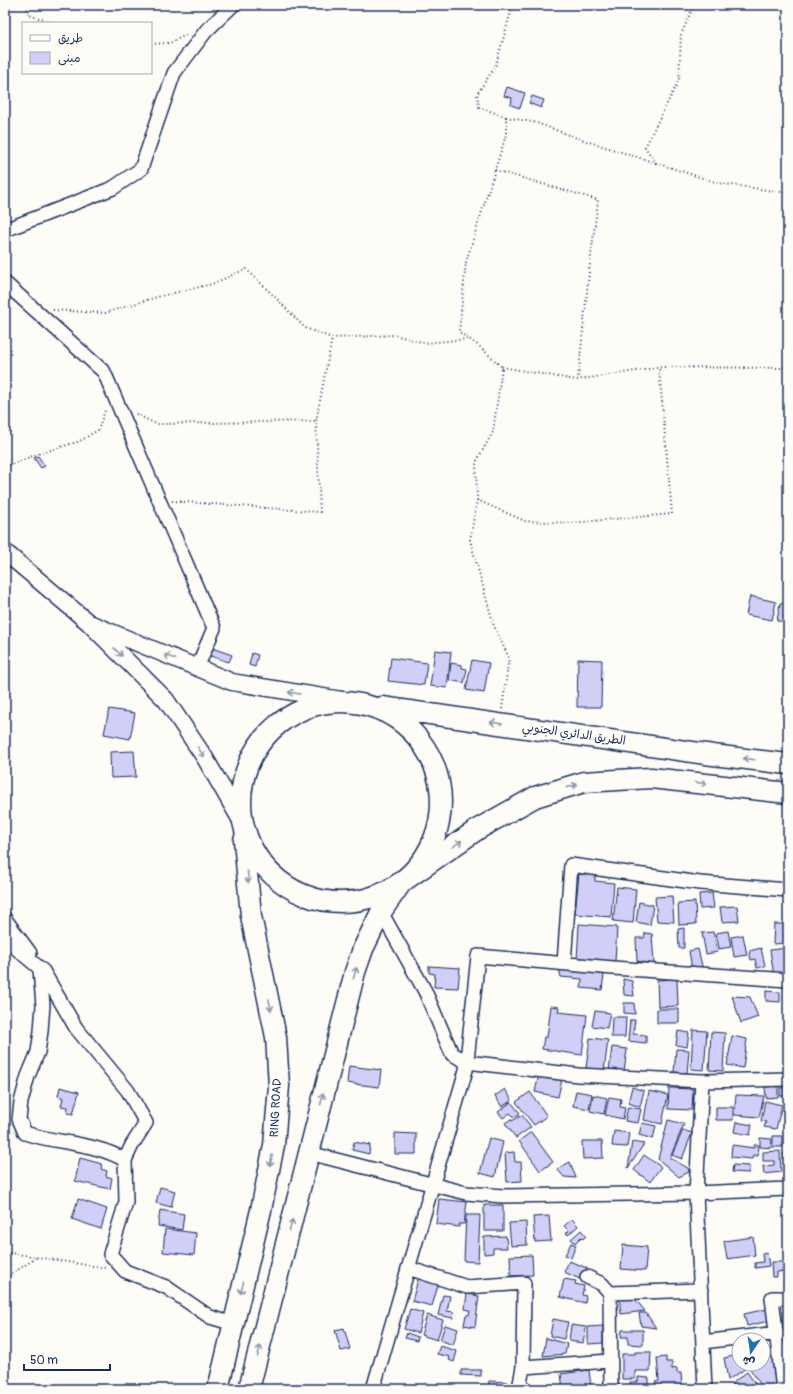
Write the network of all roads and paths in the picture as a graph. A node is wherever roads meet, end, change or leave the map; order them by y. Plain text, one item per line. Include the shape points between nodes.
1 (26, 5) edge
2 (234, 5) edge
3 (513, 5) edge
4 (694, 5) edge
5 (51, 22) edge
6 (206, 32) junction
7 (152, 44) edge
8 (506, 117) junction
9 (656, 164) junction
10 (495, 170) junction
11 (788, 193) edge
12 (5, 230) edge
13 (5, 283) edge
14 (35, 310) junction
15 (332, 338) junction
16 (469, 339) junction
17 (502, 367) junction
18 (659, 368) junction
19 (788, 368) edge
20 (578, 379) junction
21 (117, 404) junction
22 (316, 421) junction
23 (5, 467) edge
24 (158, 500) junction
25 (477, 500) junction
26 (5, 552) edge
27 (89, 622) junction
28 (197, 668) junction
29 (360, 703) junction
30 (500, 724) junction
31 (788, 764) edge
32 (788, 793) edge
33 (243, 824) junction
34 (402, 882) junction
35 (788, 890) edge
36 (381, 912) junction
37 (5, 919) edge
38 (5, 939) edge
39 (564, 963) junction
40 (42, 970) junction
41 (788, 980) edge
42 (467, 1062) junction
43 (788, 1079) edge
44 (702, 1081) junction
45 (309, 1153) junction
46 (125, 1160) junction
47 (431, 1185) junction
48 (788, 1189) edge
49 (696, 1193) junction
50 (5, 1252) edge
51 (37, 1258) junction
52 (408, 1268) junction
53 (125, 1271) junction
54 (588, 1277) dead end
55 (5, 1278) edge
56 (701, 1290) junction
57 (610, 1293) junction
58 (788, 1298) edge
59 (234, 1324) junction
60 (777, 1334) junction
61 (703, 1342) junction
62 (610, 1361) junction
63 (523, 1367) junction
64 (706, 1388) edge
65 (218, 1389) edge
66 (249, 1389) edge
67 (373, 1389) edge
68 (519, 1389) edge
69 (611, 1389) edge
70 (783, 1389) edge

1 - 5 path via 29,15
2 - 6 street
3 - 8 path via 495,67 477,94 479,107
4 - 9 path via 682,35 679,80 645,147
6 - 7 path via 195,30 170,43
6 - 12 street via 174,72 141,169 114,188
8 - 9 path via 537,123
8 - 10 path via 506,135
9 - 11 path via 718,183
10 - 16 path via 466,262 458,332
10 - 20 path via 598,200
13 - 14 street
14 - 15 path via 105,313 212,284 246,269 305,328
14 - 21 street via 104,372
15 - 16 path via 395,335 425,343
15 - 22 path
16 - 17 path
17 - 20 path
17 - 25 path via 493,432 476,462
18 - 19 path
18 - 20 path
18 - 25 path via 672,514 570,523 525,521
21 - 22 path via 156,424
21 - 23 path via 107,405 98,430 80,442
21 - 24 street
22 - 24 path via 320,512
24 - 28 street via 214,628
25 - 30 path via 470,540 494,626 509,658
26 - 27 street
28 -> 27 street
27 -> 33 street via 166,700 205,758
29 -> 28 street via 232,682
30 -> 29 main road, الطريق الدائري الجنوبي
29 - 33 main road, RING ROAD via 327,702 295,712 269,732 250,759 246,772 241,791
29 - 34 main road via 392,715 417,736 434,764 442,796 438,828 425,858
31 -> 30 main road, الطريق الدائري الجنوبي
34 -> 32 main road via 478,828 535,797 584,782 651,778
33 - 34 main road via 255,854 277,880 306,896 340,902 372,897
33 -> 59 main road, RING ROAD via 251,916 276,1037 279,1086 274,1145
34 - 36 main road
35 - 39 street via 700,883 571,865
36 - 42 street via 425,991 452,1054
45 -> 36 main road via 355,972
37 - 40 street
38 - 40 street
39 - 41 street
39 - 42 street via 478,956
40 - 46 street via 76,1028 128,1091 146,1123
40 - 46 street via 43,1005 38,1052 28,1076 19,1119 24,1133 100,1149
42 - 44 street via 578,1075
42 - 47 street
43 - 44 street
44 - 49 street
45 - 47 street
66 -> 45 main road
46 - 53 street via 126,1202 110,1254
47 - 49 street via 466,1193 503,1196
47 - 52 street
48 - 49 street
49 - 56 street
50 - 51 path
51 - 53 path
51 - 55 path
52 - 63 street via 467,1287 524,1283
52 - 67 street
53 - 59 street via 166,1287 210,1317
54 - 57 street via 602,1284
56 - 57 street
56 - 61 street
57 - 62 street
58 - 60 street via 772,1298
59 - 65 main road, RING ROAD
60 - 61 street
60 - 70 street
61 - 64 street
62 - 63 street
62 - 69 street
63 - 68 street

